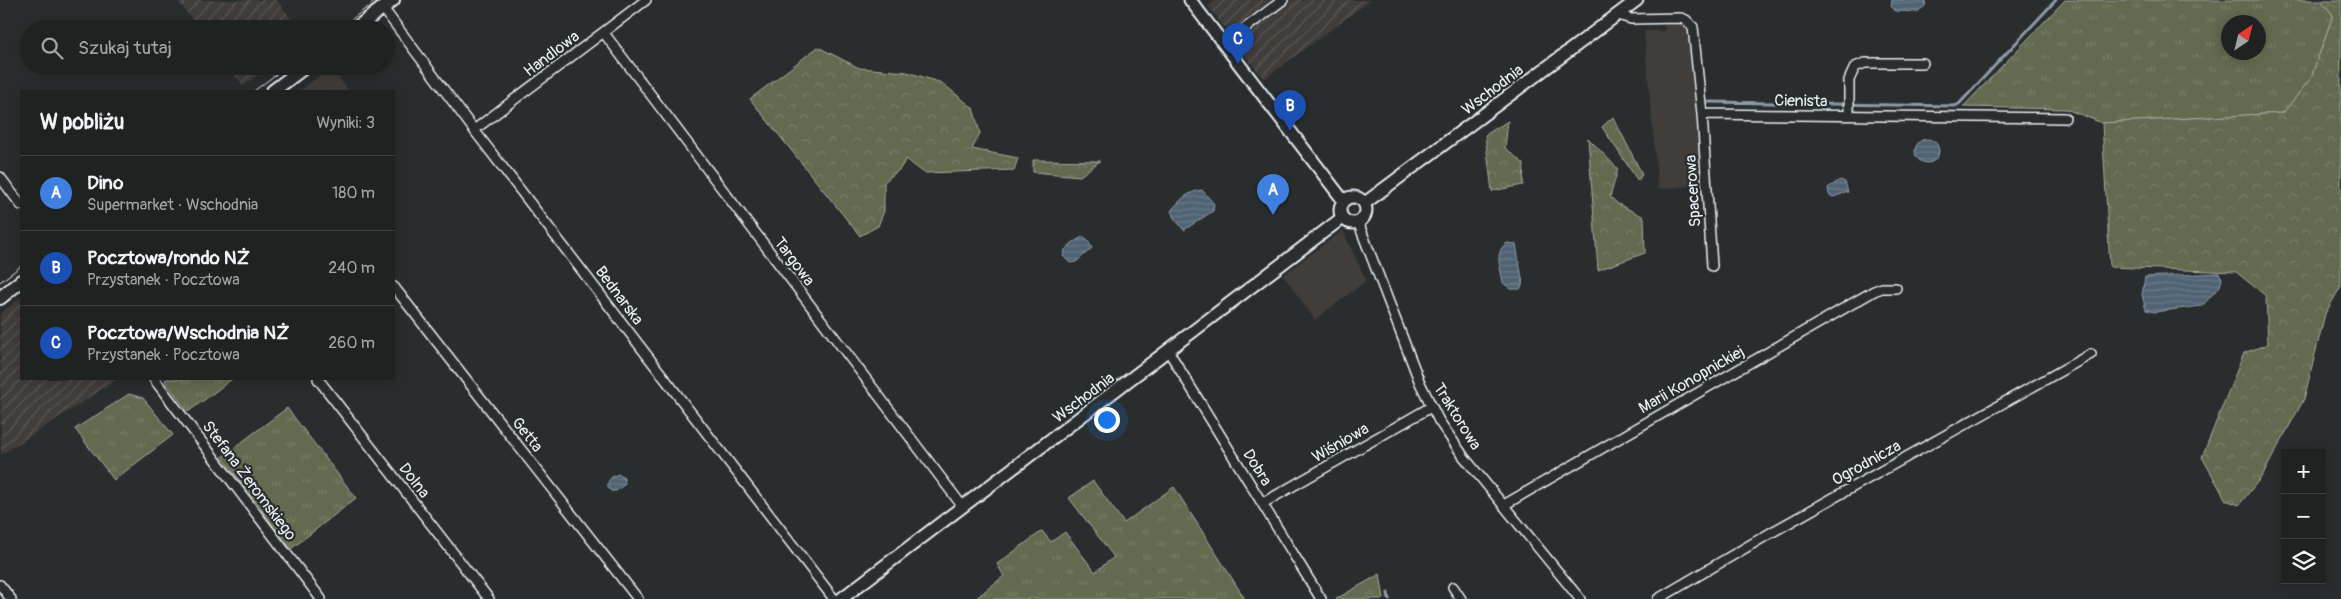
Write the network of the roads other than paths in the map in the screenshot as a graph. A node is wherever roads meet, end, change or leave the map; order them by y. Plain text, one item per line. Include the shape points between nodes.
1 (646, 0) edge
2 (1190, 0) edge
3 (1283, 0) edge
4 (1637, 0) edge
5 (388, 4) edge
6 (1618, 15) junction
7 (367, 20) edge
8 (604, 33) junction
9 (1224, 44) junction
10 (1924, 63) dead end
11 (294, 75) edge
12 (274, 90) edge
13 (1702, 114) junction
14 (1849, 116) junction
15 (2065, 118) dead end
16 (474, 130) junction
17 (0, 177) edge
18 (1343, 200) junction
19 (1365, 203) junction
20 (20, 204) edge
21 (1342, 218) junction
22 (1358, 222) junction
23 (1712, 266) dead end
24 (20, 283) edge
25 (395, 288) edge
26 (1896, 288) dead end
27 (0, 298) edge
28 (1169, 352) junction
29 (2091, 354) dead end
30 (155, 380) edge
31 (319, 380) edge
32 (1431, 407) junction
33 (1263, 503) junction
34 (1504, 505) junction
35 (963, 508) junction
36 (0, 585) edge
37 (1453, 587) dead end
38 (11, 599) edge
39 (321, 599) edge
40 (489, 599) edge
41 (638, 599) edge
42 (834, 599) edge
43 (841, 599) edge
44 (1320, 599) edge
45 (1461, 599) edge
46 (1580, 599) edge
47 (1658, 599) edge

1 - 8 street, Handlowa
2 - 9 street
3 - 9 street
4 - 6 street, Wschodnia
5 - 7 main road
5 - 16 street, Bednarska
6 - 13 street via 1631,19 1681,18 1690,23 1694,32
6 - 19 street, Wschodnia
8 - 16 street, Handlowa
8 - 35 street, Targowa
9 - 18 street
10 - 14 street via 1865,63 1855,67 1849,80
11 - 12 main road
13 - 14 street, Cienista
13 - 23 street, Spacerowa
14 - 15 street, Cienista
16 - 42 street, Bednarska
17 - 20 street
18 - 19 street via 1354,196
18 - 21 street via 1339,209
19 - 22 street via 1366,213
21 - 22 street via 1350,223
21 - 28 street, Wschodnia
22 - 32 street, Traktorowa
24 - 27 main road
25 - 41 street, Getta
26 - 34 street, Marii Konopnickiej via 1874,291
28 - 33 street, Dobra
28 - 35 street, Wschodnia
29 - 47 street, Ogrodnicza
30 - 39 street, Stefana Żeromskiego
31 - 40 street, Dolna
32 - 33 street, Wiśniowa
32 - 34 street, Traktorowa via 1451,439
33 - 44 street, Dobra
34 - 46 street, Traktorowa
35 - 43 street, Wschodnia
36 - 38 street
37 - 45 street

